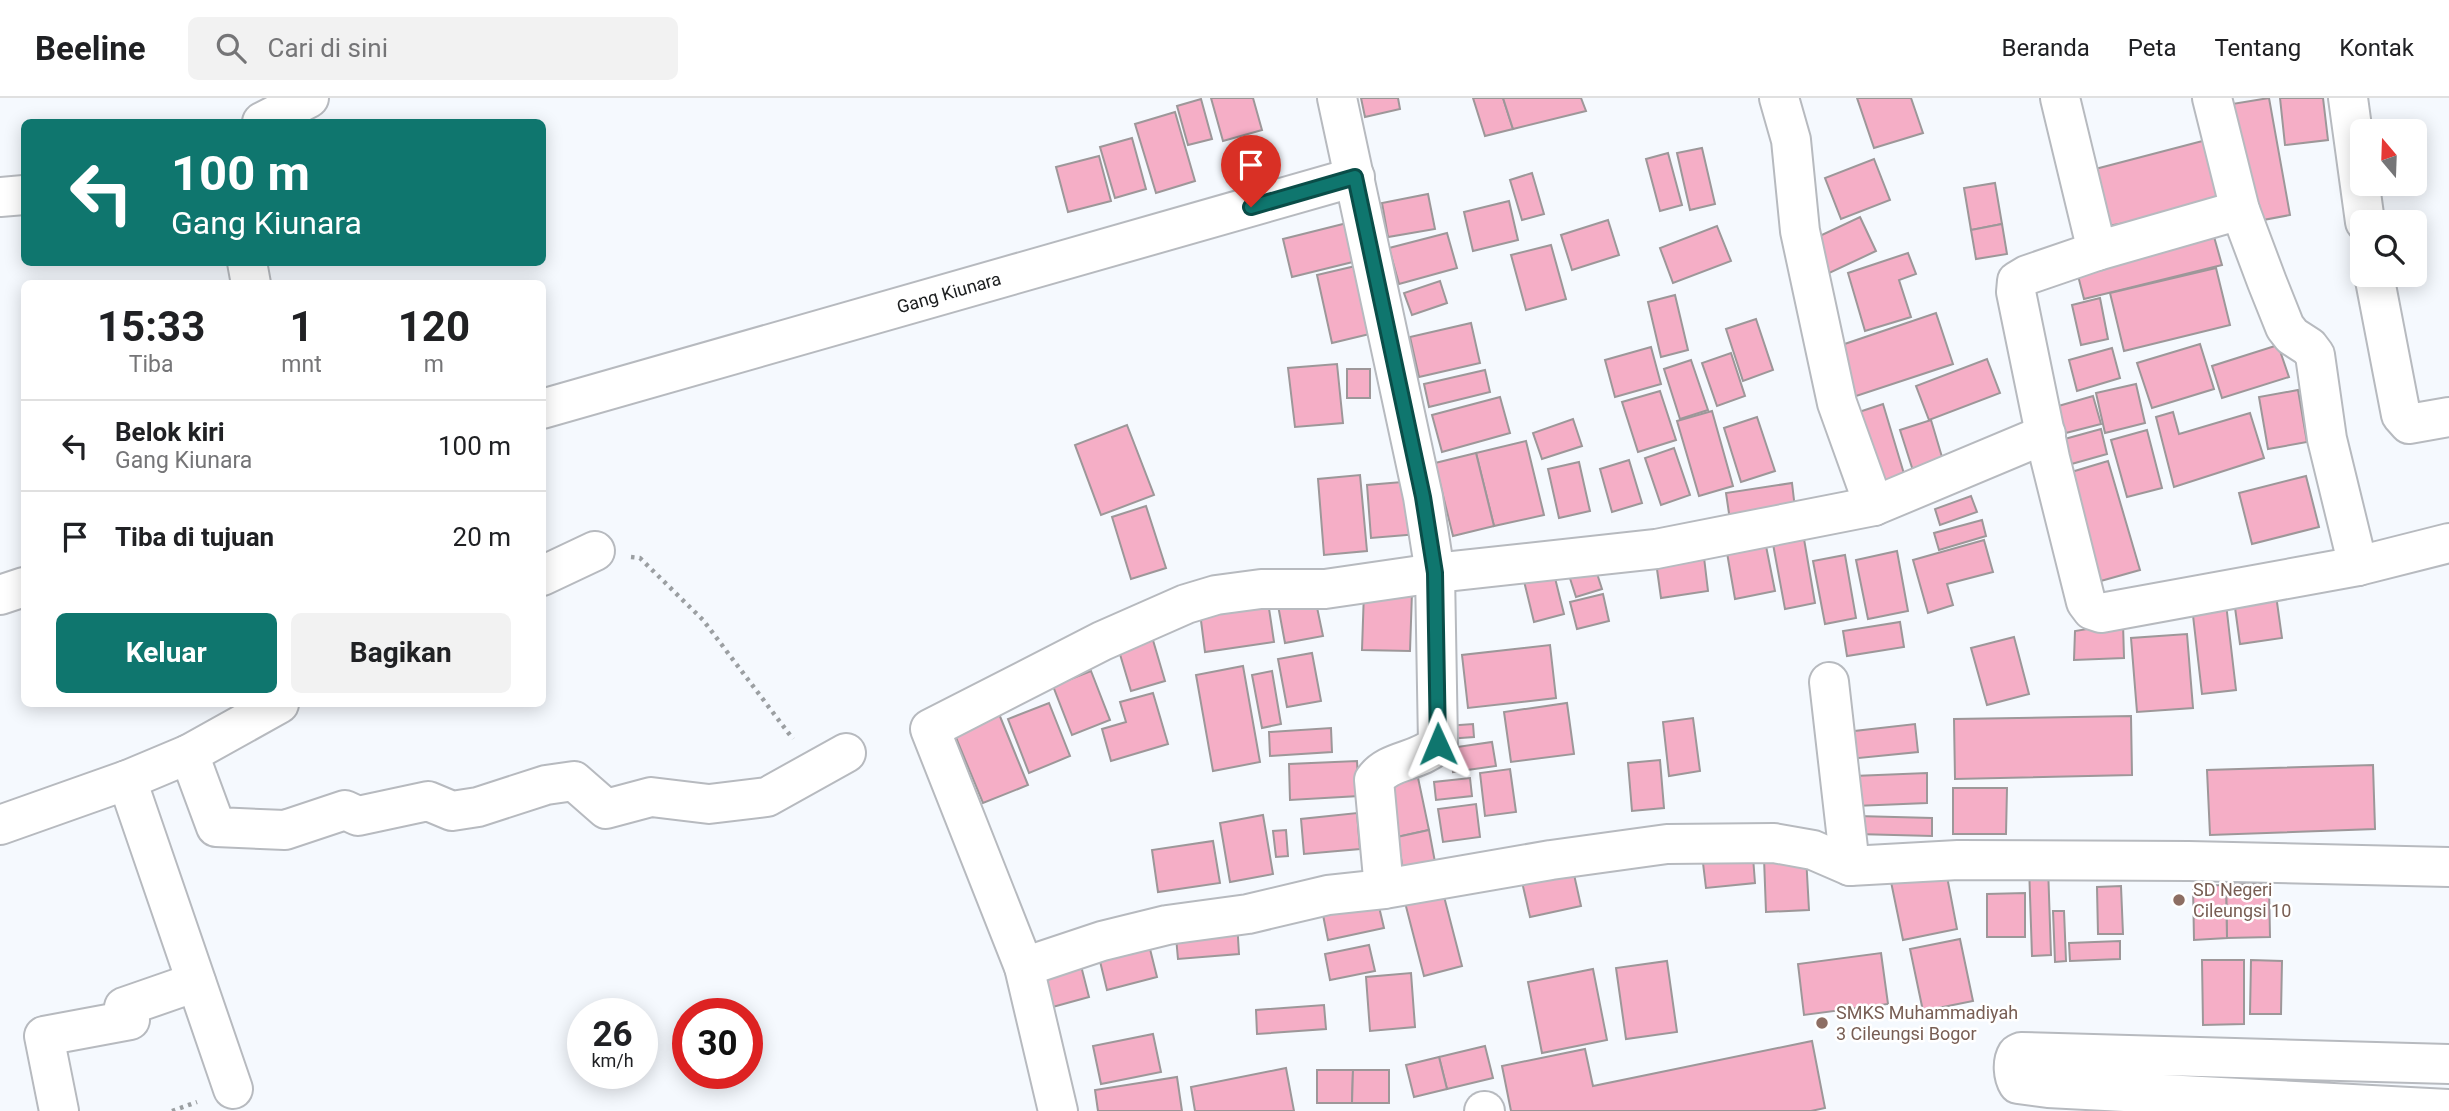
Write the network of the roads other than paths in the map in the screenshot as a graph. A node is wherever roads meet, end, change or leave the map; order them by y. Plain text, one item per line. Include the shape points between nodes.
1 (309, 98) edge
2 (1337, 98) edge
3 (1779, 98) edge
4 (2060, 98) edge
5 (2212, 98) edge
6 (2348, 98) edge
7 (268, 119) edge
8 (1355, 177) junction
9 (21, 195) edge
10 (0, 197) edge
11 (2240, 210) junction
12 (2363, 210) edge
13 (2097, 251) junction
14 (2376, 287) edge
15 (546, 408) edge
16 (2449, 417) edge
17 (2046, 434) junction
18 (1874, 506) junction
19 (2449, 543) edge
20 (595, 551) road end
21 (2358, 566) junction
22 (1435, 573) junction
23 (546, 574) edge
24 (21, 588) edge
25 (0, 595) edge
26 (1829, 682) dead end
27 (274, 707) edge
28 (846, 753) road end
29 (188, 754) junction
30 (127, 780) junction
31 (0, 825) edge
32 (1850, 866) junction
33 (2449, 867) edge
34 (1384, 888) junction
35 (1024, 967) junction
36 (196, 982) junction
37 (2449, 1064) edge
38 (233, 1089) dead end
39 (2449, 1109) edge
40 (59, 1111) edge
41 (1058, 1111) edge

1 - 7 street
2 - 8 street
3 - 18 street via 1791,140 1800,231 1837,403
4 - 13 street
5 - 11 street
6 - 12 street
8 - 15 street, Gang Kiunara
8 - 22 street
9 - 10 street
11 - 13 street
11 - 21 street via 2285,327 2315,355 2327,439
13 - 17 street via 2017,281
14 - 16 street via 2401,415 2409,424
17 - 18 street
17 - 21 street via 2086,602 2092,610 2101,613
18 - 22 street via 1644,551
19 - 21 street
20 - 23 street
22 - 34 street via 1438,744 1426,754 1381,770 1374,779
22 - 35 street via 1325,589 1261,589 1186,604 1102,641 930,729
24 - 25 street
26 - 32 street
27 - 29 street
28 - 29 street via 767,797 709,804 651,797 606,809 574,781 452,811 428,802 358,816 345,810 285,830 216,827
29 - 30 street
30 - 31 street
30 - 36 street
32 - 33 street via 1972,860
32 - 34 street via 1813,850 1774,843 1667,844
34 - 35 street via 1167,925
35 - 41 street
36 - 38 street
36 - 40 street via 124,1007 130,1020 44,1036
37 - 39 street via 2021,1052 2014,1062 2018,1084 2035,1086

